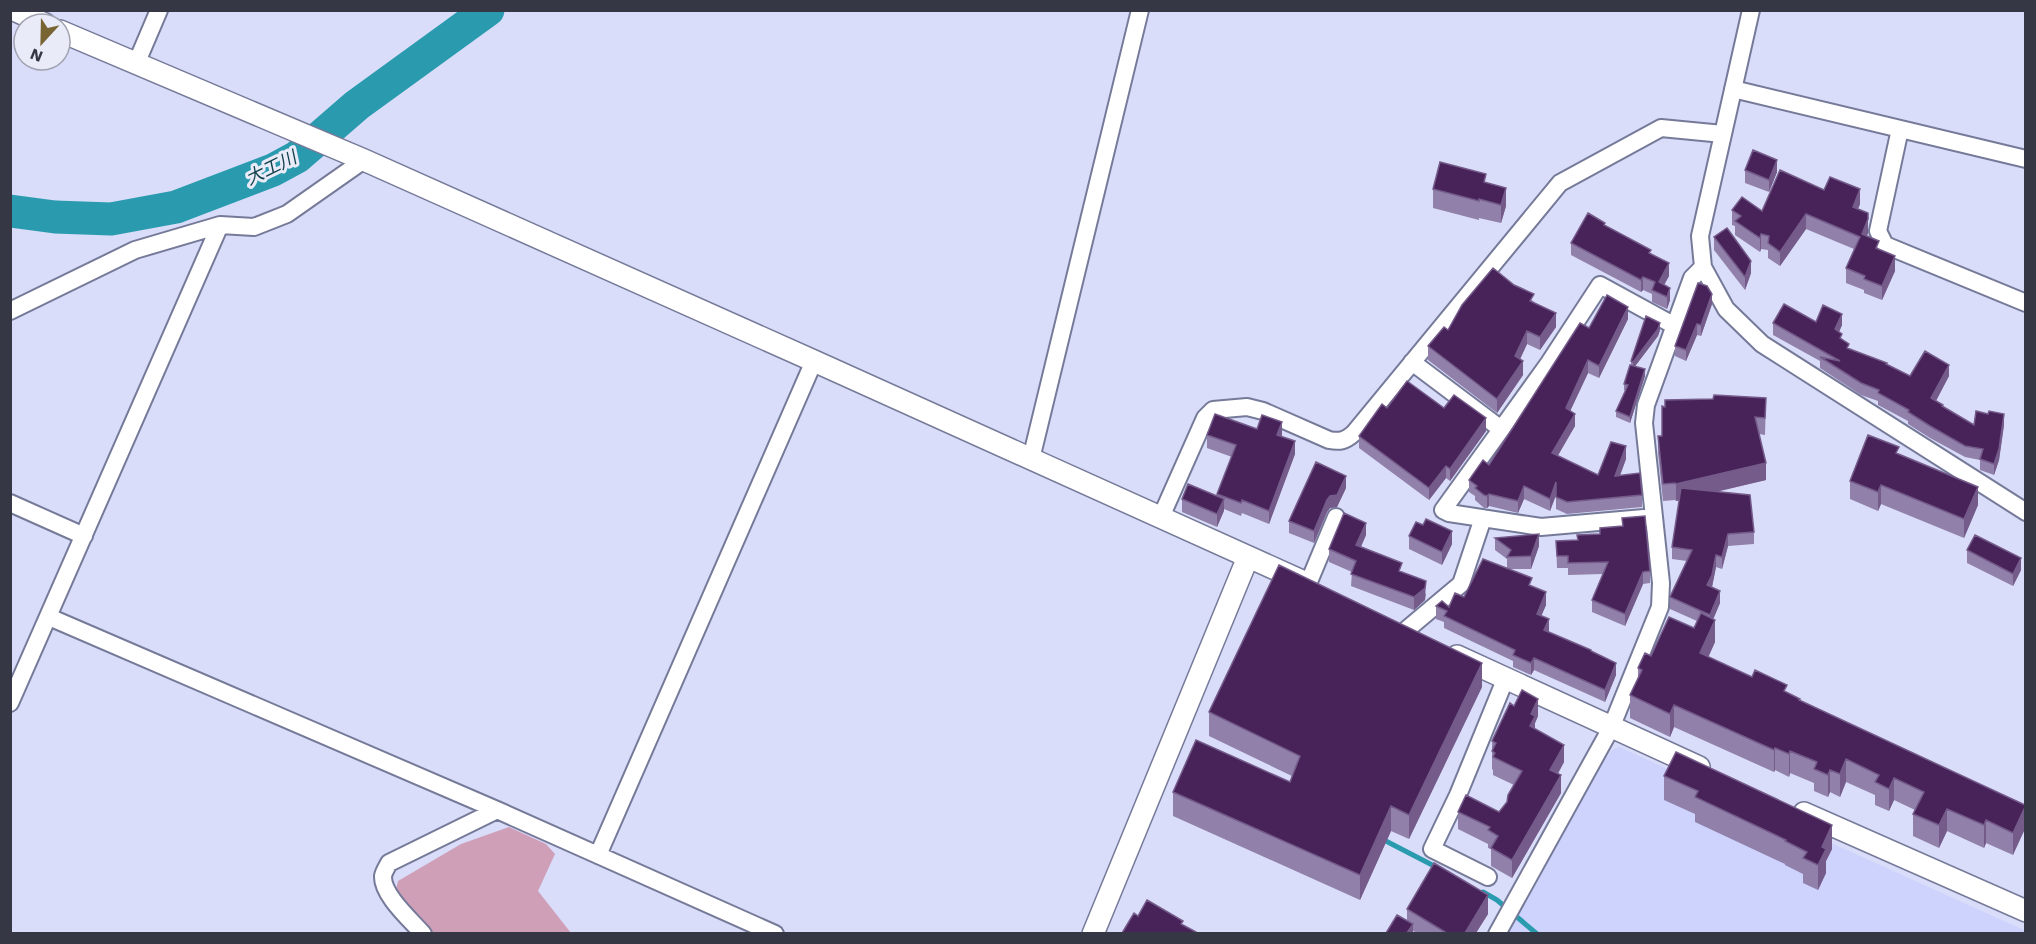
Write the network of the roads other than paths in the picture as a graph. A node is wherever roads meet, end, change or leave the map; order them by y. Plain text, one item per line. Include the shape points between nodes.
1 (159, 10) edge
2 (1140, 10) edge
3 (1750, 10) edge
4 (72, 36) edge
5 (136, 64) junction
6 (1733, 89) junction
7 (1900, 129) junction
8 (1723, 134) junction
9 (2025, 159) edge
10 (364, 160) junction
11 (220, 225) junction
12 (1703, 267) junction
13 (2025, 303) edge
14 (10, 311) edge
15 (1675, 326) junction
16 (814, 361) junction
17 (1412, 362) junction
18 (1501, 429) junction
19 (1031, 459) junction
20 (10, 503) edge
21 (2025, 512) edge
22 (1161, 517) junction
23 (1336, 517) dead end
24 (1654, 517) junction
25 (1483, 518) junction
26 (84, 536) junction
27 (1248, 557) junction
28 (1308, 584) junction
29 (1329, 595) edge
30 (49, 617) junction
31 (1383, 621) edge
32 (1405, 632) junction
33 (1505, 680) junction
34 (11, 700) edge
35 (1611, 728) junction
36 (1720, 776) edge
37 (1785, 804) edge
38 (497, 810) junction
39 (598, 855) junction
40 (1488, 877) dead end
41 (2025, 911) edge
42 (423, 933) edge
43 (775, 933) edge
44 (1093, 933) edge
45 (1497, 933) edge

1 - 5 street
2 - 19 street
3 - 6 street
4 - 5 street
5 - 10 street
6 - 7 street
6 - 8 street
7 - 9 street
7 - 13 street via 1878,231 1885,245
8 - 12 street via 1700,236
8 - 17 street via 1661,128 1560,183
10 - 11 street via 287,214 254,227
10 - 16 street
11 - 14 street via 135,250
11 - 26 street
12 - 15 street via 1692,278
12 - 21 street via 1726,309 1762,344
15 - 18 street via 1600,285
15 - 24 street via 1646,405 1644,423
16 - 19 street
16 - 39 street
17 - 18 street
17 - 22 street via 1353,433 1339,442 1263,411 1247,407 1213,410
18 - 25 street via 1443,510
19 - 22 street
20 - 26 street
22 - 27 street
23 - 28 street
24 - 25 street via 1541,527
24 - 35 street via 1660,607
25 - 32 street via 1461,584
26 - 30 street
27 - 28 street
27 - 44 street
28 - 29 street
30 - 34 street
30 - 38 street
31 - 32 street
32 - 33 street
33 - 35 street
33 - 40 street via 1463,797 1432,849
35 - 36 street
35 - 45 street
37 - 41 street
38 - 39 street
38 - 42 street via 389,863 383,873 388,894
39 - 43 street

